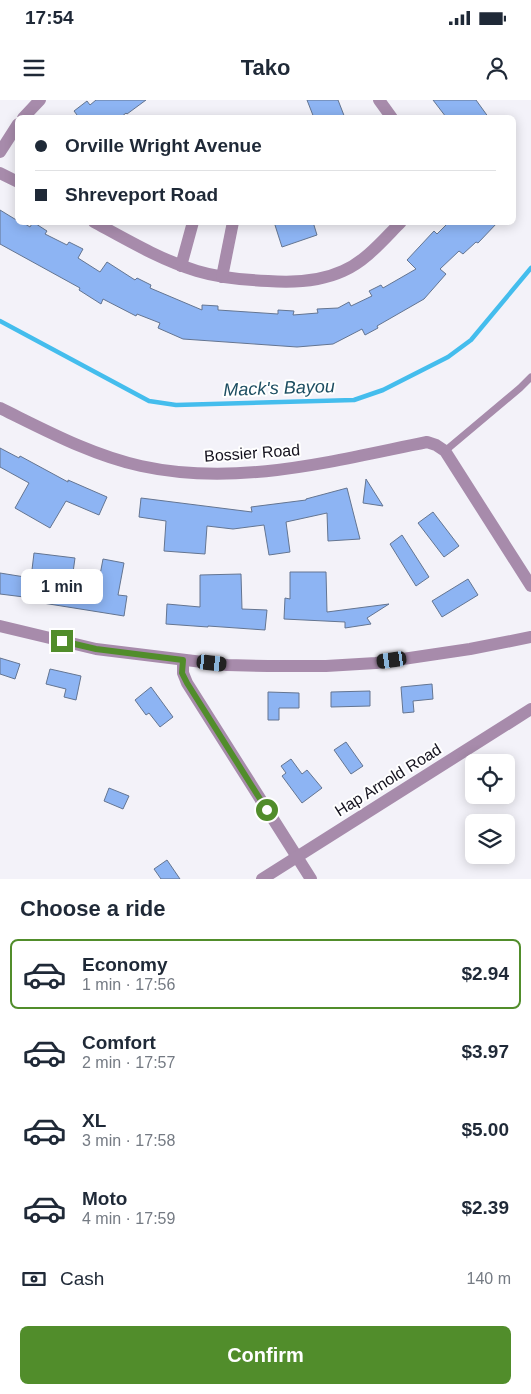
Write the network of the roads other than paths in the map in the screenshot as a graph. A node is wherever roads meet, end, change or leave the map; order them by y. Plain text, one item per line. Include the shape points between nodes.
1 (40, 100) edge
2 (379, 100) edge
3 (26, 115) edge
4 (390, 115) edge
5 (15, 129) edge
6 (0, 152) edge
7 (0, 173) edge
8 (15, 180) edge
9 (100, 225) edge
10 (192, 225) edge
11 (232, 225) edge
12 (398, 225) edge
13 (181, 266) junction
14 (222, 277) junction
15 (531, 377) edge
16 (0, 408) edge
17 (445, 452) junction
18 (531, 586) edge
19 (0, 626) edge
20 (531, 638) edge
21 (183, 660) junction
22 (531, 709) edge
23 (297, 857) junction
24 (262, 879) edge
25 (311, 879) edge

1 - 3 street
2 - 4 street
5 - 6 street
7 - 8 street
9 - 13 street
10 - 13 street
11 - 14 street
12 - 14 street via 358,262 322,278 286,282
13 - 14 street
15 - 17 lane
16 - 17 street, Bossier Road via 69,442 112,458 158,469 202,474 290,470 426,442
17 - 18 street
19 - 21 street via 96,649
20 - 21 street via 376,663 268,666
21 - 23 street via 182,673 187,683
22 - 23 street, Hap Arnold Road
23 - 24 street, Hap Arnold Road
23 - 25 street

